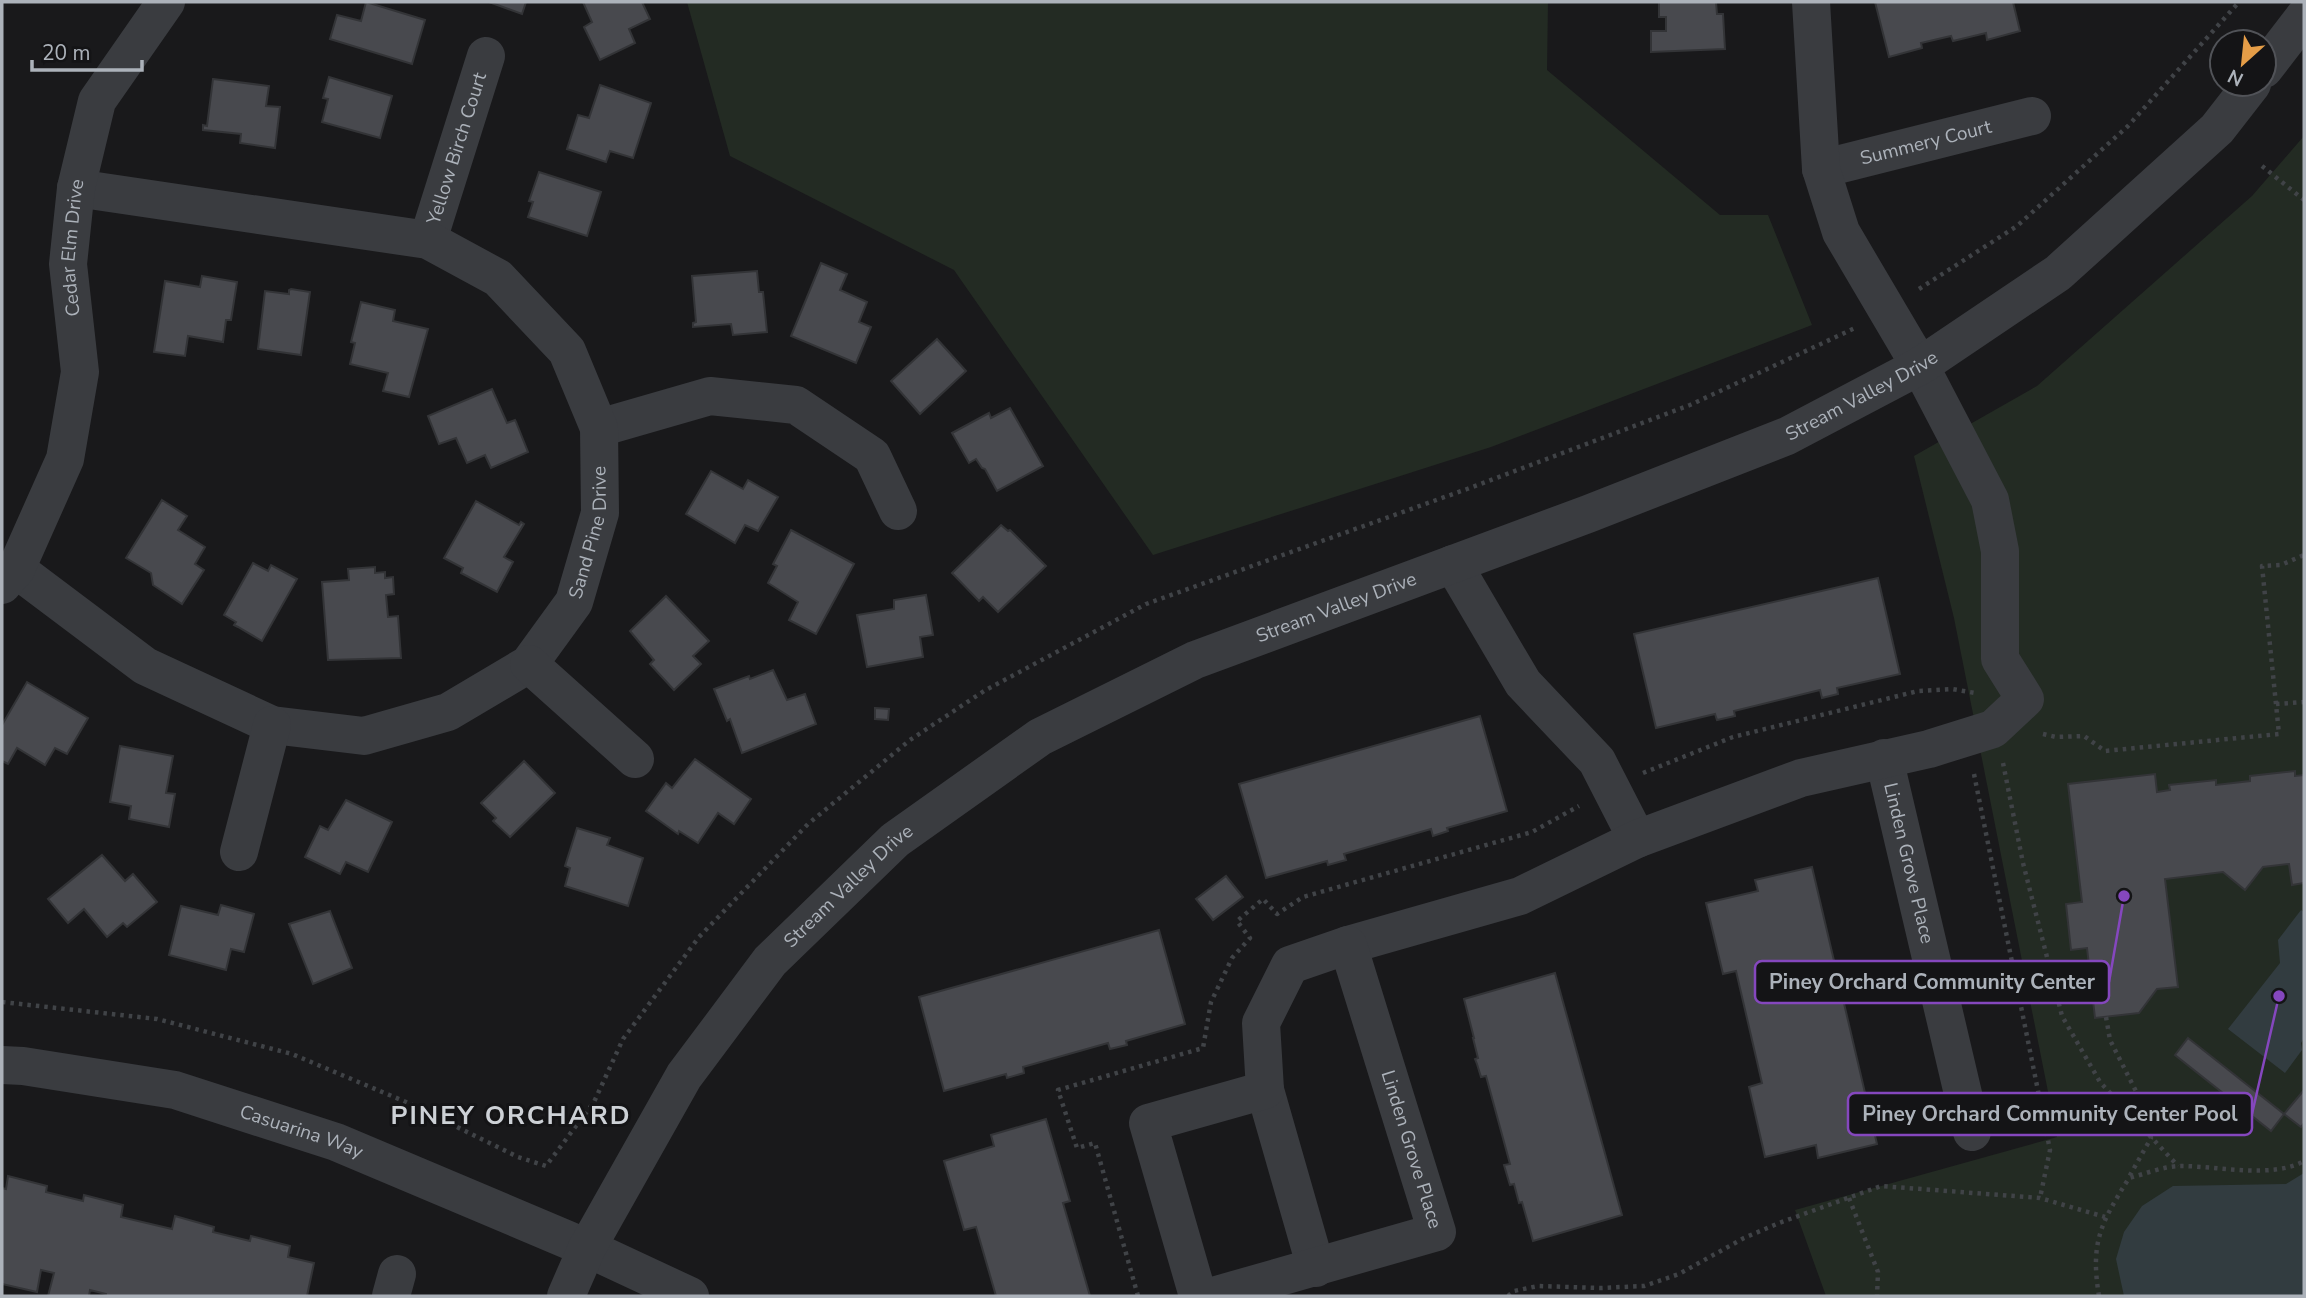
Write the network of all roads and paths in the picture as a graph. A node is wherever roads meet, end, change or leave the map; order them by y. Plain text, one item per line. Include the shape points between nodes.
1 (166, 2) edge
2 (1811, 2) edge
3 (2239, 2) edge
4 (2304, 17) edge
5 (2278, 51) edge
6 (486, 56) dead end
7 (2241, 98) edge
8 (2032, 117) dead end
9 (2262, 166) dead end
10 (1821, 169) junction
11 (76, 188) junction
12 (2304, 200) edge
13 (428, 240) junction
14 (1913, 293) dead end
15 (1920, 366) junction
16 (599, 428) junction
17 (898, 511) dead end
18 (2304, 555) edge
19 (1453, 564) junction
20 (9, 577) edge
21 (528, 664) junction
22 (2304, 702) edge
23 (2276, 704) junction
24 (272, 725) junction
25 (2035, 733) dead end
26 (2001, 754) dead end
27 (1884, 758) junction
28 (635, 759) dead end
29 (1973, 768) dead end
30 (1637, 839) junction
31 (239, 852) dead end
32 (1348, 945) junction
33 (2106, 1017) dead end
34 (2, 1065) edge
35 (1265, 1090) junction
36 (1972, 1132) dead end
37 (2151, 1138) junction
38 (2304, 1161) edge
39 (2178, 1166) junction
40 (2129, 1178) junction
41 (1850, 1198) junction
42 (2040, 1198) junction
43 (2105, 1217) junction
44 (587, 1248) junction
45 (1316, 1268) junction
46 (566, 1296) edge
47 (690, 1296) edge
48 (1198, 1296) edge
49 (1213, 1296) edge
50 (1508, 1296) edge
51 (1877, 1296) edge
52 (2099, 1296) edge

1 - 11 street, Cedar Elm Drive via 97,101
2 - 10 street
3 - 14 path via 2128,126 2017,226
4 - 5 street
6 - 13 street, Yellow Birch Court
7 - 15 street, Stream Valley Drive via 2217,129 2058,273
8 - 10 street, Summery Court
9 - 12 path
10 - 15 street via 1841,232
11 - 13 street, Sand Pine Drive
11 - 20 street, Cedar Elm Drive via 68,264 80,372 65,459
13 - 16 street, Sand Pine Drive via 498,278 567,351
15 - 19 street, Stream Valley Drive via 1787,436
15 - 27 street, Linden Grove Place via 1990,500 2000,551 2000,659 2025,699 1993,729
16 - 17 street via 710,396 796,405 872,456
16 - 21 street, Sand Pine Drive via 600,513 574,602
18 - 23 path via 2281,565 2262,566
19 - 30 street via 1523,683 1597,761
19 - 44 street, Stream Valley Drive via 1195,660 1040,737 895,840 770,961 684,1076
20 - 24 street, Sand Pine Drive via 145,666
21 - 24 street, Sand Pine Drive via 448,712 364,736
21 - 28 street
22 - 23 path
23 - 25 path via 2279,734 2105,751 2084,736
24 - 31 street
26 - 37 path via 2062,1016 2100,1082
27 - 30 street, Linden Grove Place via 1801,778
27 - 36 street, Linden Grove Place
29 - 42 path via 2050,1150
30 - 32 street, Linden Grove Place via 1520,896
32 - 35 street, Linden Grove Place via 1290,965 1261,1023
32 - 45 street, Linden Grove Place via 1437,1231
33 - 37 path via 2110,1040 2144,1107
34 - 44 street, Casuarina Way via 176,1090 336,1142
35 - 45 street, Linden Grove Place
35 - 48 street via 1148,1123
37 - 39 path
37 - 40 path
38 - 39 path via 2265,1170
39 - 40 path
40 - 43 path
41 - 42 path via 1881,1186
41 - 50 path via 1779,1223 1679,1274 1644,1286 1538,1286
41 - 51 path via 1878,1272
42 - 43 path
43 - 52 path via 2094,1270
44 - 46 street, Stream Valley Drive
44 - 47 street, Casuarina Way
45 - 49 street, Linden Grove Place

